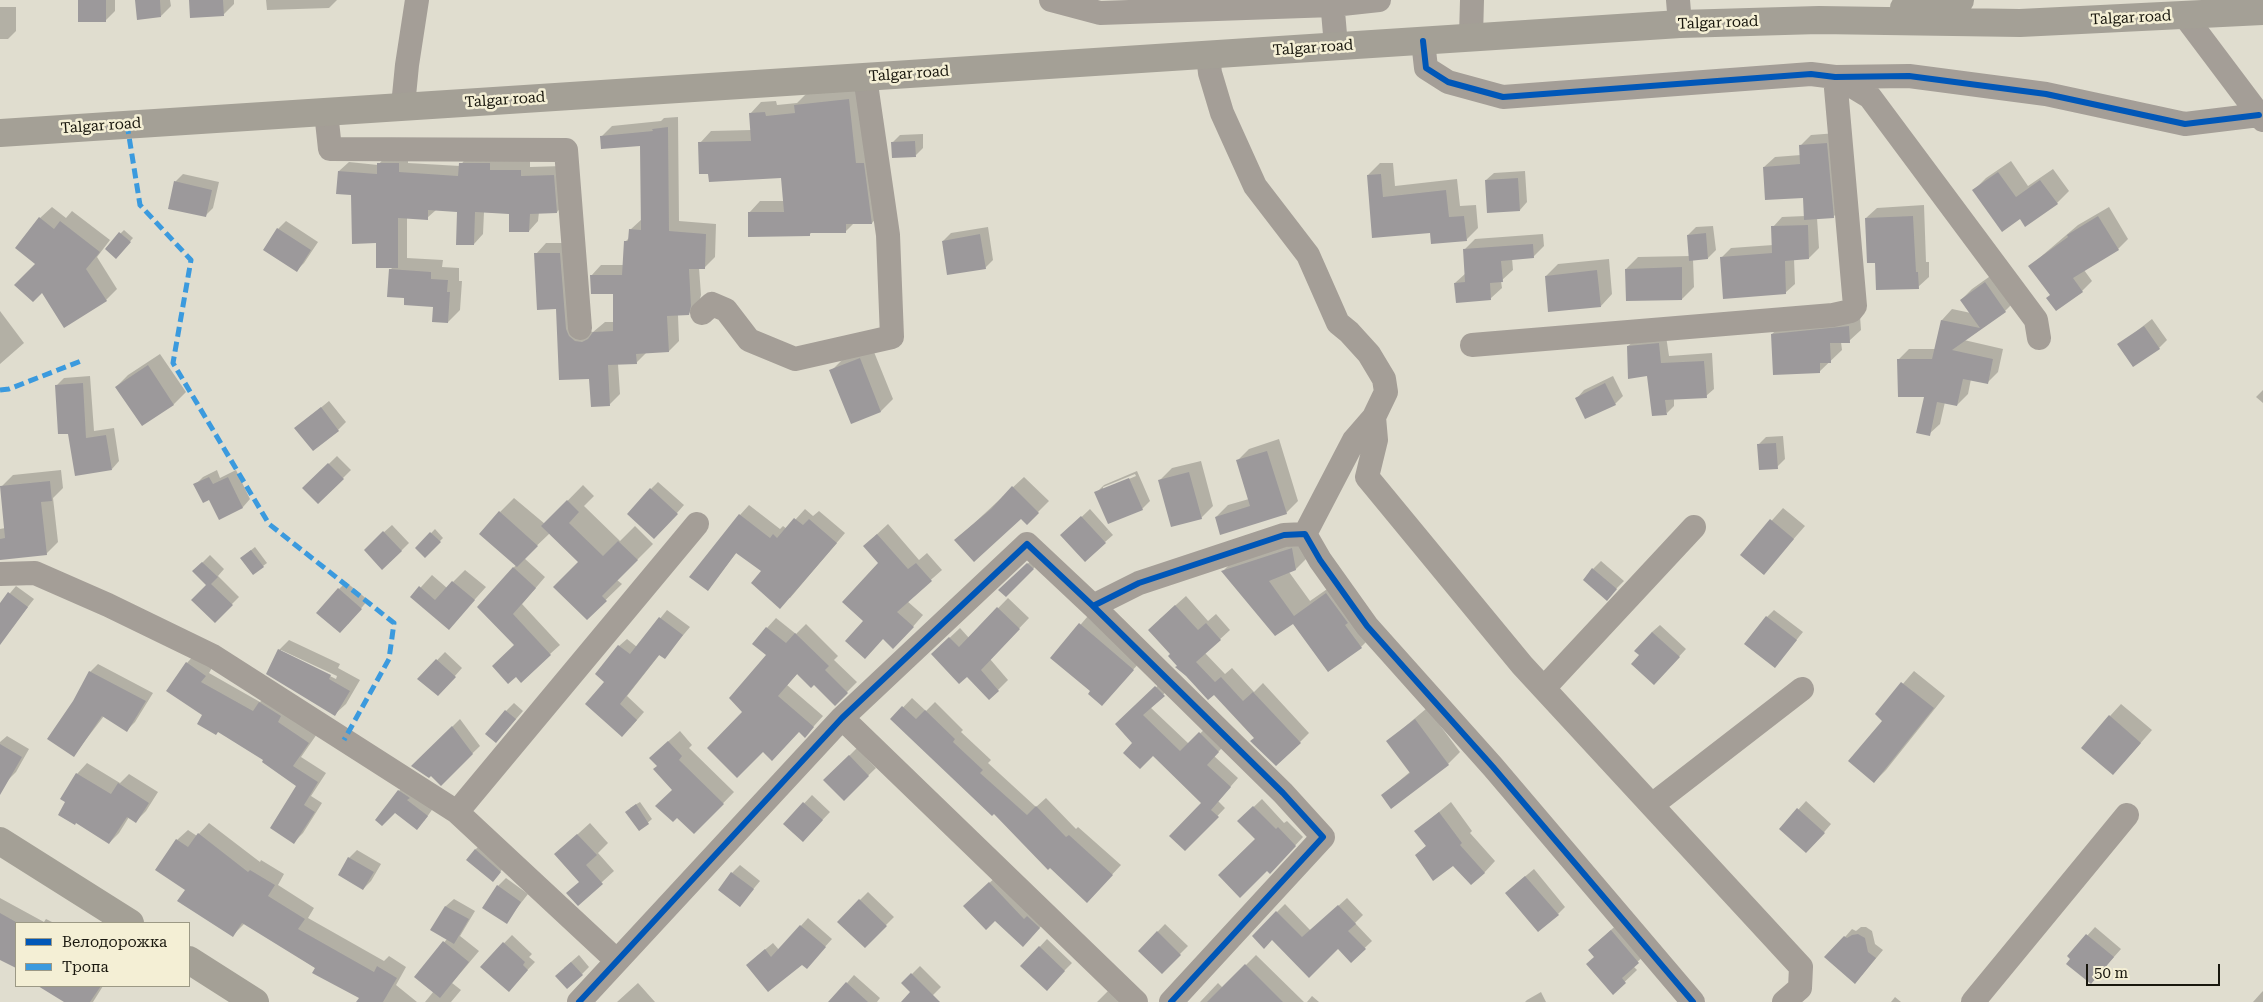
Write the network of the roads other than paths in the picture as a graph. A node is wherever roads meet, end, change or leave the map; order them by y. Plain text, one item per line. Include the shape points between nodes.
1 (417, 0) edge
2 (1051, 0) edge
3 (1379, 0) edge
4 (1472, 0) edge
5 (1960, 0) edge
6 (1332, 2) edge
7 (1178, 4) edge
8 (2263, 11) edge
9 (1679, 12) edge
10 (2184, 15) junction
11 (1819, 20) junction
12 (1470, 37) junction
13 (1423, 41) junction
14 (1336, 46) junction
15 (1208, 55) junction
16 (1836, 76) junction
17 (865, 77) junction
18 (403, 106) junction
19 (326, 112) junction
20 (2261, 118) edge
21 (0, 133) edge
22 (702, 313) dead end
23 (580, 328) dead end
24 (2039, 338) dead end
25 (1472, 345) dead end
26 (1374, 418) junction
27 (697, 524) dead end
28 (1694, 527) dead end
29 (1305, 534) junction
30 (0, 574) edge
31 (1093, 606) junction
32 (1544, 688) junction
33 (1802, 688) dead end
34 (842, 718) junction
35 (1652, 805) junction
36 (457, 812) junction
37 (2128, 816) dead end
38 (0, 841) edge
39 (128, 922) edge
40 (616, 960) junction
41 (190, 961) edge
42 (255, 1002) edge
43 (579, 1002) edge
44 (1136, 1002) edge
45 (1171, 1002) edge
46 (1693, 1002) edge
47 (1784, 1002) edge
48 (1973, 1002) edge

1 - 18 street
2 - 7 street via 1100,13
3 - 6 street
4 - 12 street
5 - 11 main road, Talgar road
6 - 7 street
6 - 14 street
8 - 10 main road, Talgar road
9 - 11 main road, Talgar road
9 - 12 main road, Talgar road
10 - 11 main road, Talgar road via 2020,23
10 - 20 street
12 - 13 main road, Talgar road
13 - 14 main road, Talgar road
13 - 16 street via 1426,68 1448,82 1503,97 1811,74
14 - 15 main road, Talgar road
15 - 17 main road, Talgar road
15 - 26 street via 1222,113 1255,186 1308,255 1338,323 1369,354 1384,379 1386,392
16 - 20 street via 1909,76 2046,94 2186,124
16 - 24 street via 1870,97 2036,320
16 - 25 street via 1855,306 1851,311
17 - 18 main road, Talgar road
17 - 22 street via 888,235 892,337 795,359 749,340 726,310 712,304
18 - 19 main road, Talgar road
19 - 21 main road, Talgar road
19 - 23 street via 330,149 566,150
26 - 29 street via 1354,440
26 - 32 street via 1376,440 1367,477
27 - 36 street
28 - 32 street
29 - 31 street via 1284,535 1139,583
29 - 46 street via 1367,626
30 - 36 street via 36,573 213,656
31 - 34 street via 1027,544
31 - 45 street via 1283,793 1323,837
32 - 35 street
33 - 35 street
34 - 40 street
34 - 44 street
35 - 47 street via 1801,967 1800,988
36 - 40 street
37 - 48 street
38 - 39 main road
40 - 43 street
41 - 42 main road

